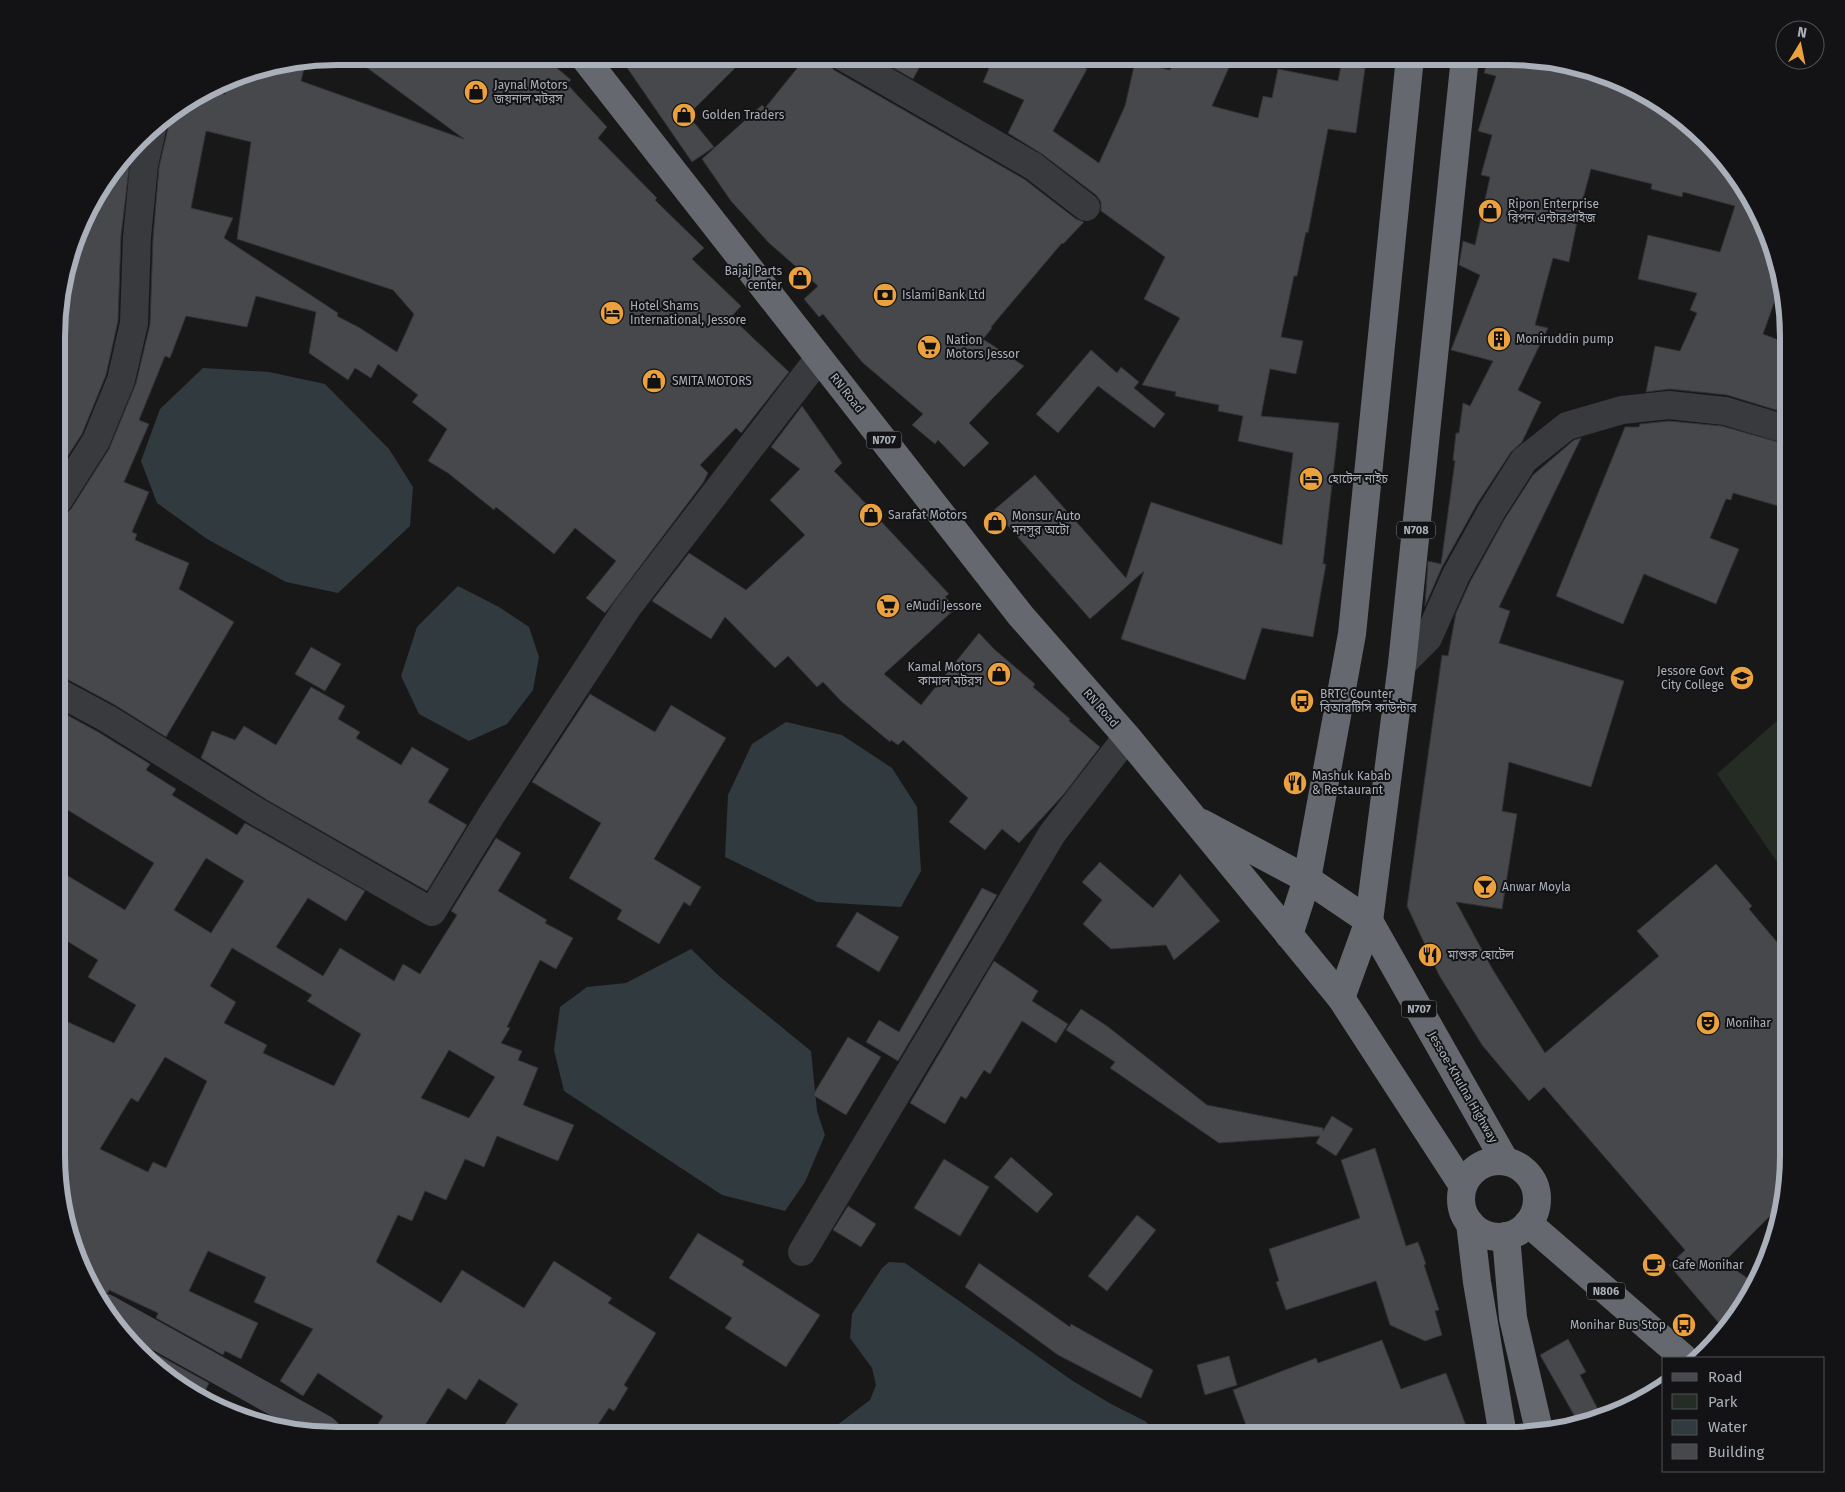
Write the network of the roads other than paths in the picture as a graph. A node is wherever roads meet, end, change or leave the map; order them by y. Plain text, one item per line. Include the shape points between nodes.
1 (590, 65) edge
2 (858, 65) edge
3 (1409, 65) edge
4 (1464, 65) edge
5 (149, 141) edge
6 (1086, 206) dead end
7 (819, 358) junction
8 (1780, 427) edge
9 (65, 490) edge
10 (1402, 664) junction
11 (65, 696) edge
12 (1127, 737) junction
13 (1192, 817) junction
14 (1308, 879) junction
15 (1369, 921) junction
16 (1289, 935) junction
17 (1341, 998) junction
18 (1505, 1161) junction
19 (1463, 1186) junction
20 (1470, 1223) junction
21 (1517, 1229) junction
22 (802, 1252) dead end
23 (117, 1314) edge
24 (1683, 1357) edge
25 (1538, 1425) edge
26 (318, 1426) edge
27 (1502, 1427) edge

1 - 7 highway, RN Road / N707
2 - 6 street via 1033,166
3 - 14 highway via 1352,634
4 - 10 highway, N708
5 - 9 street via 137,236 134,323 121,380 96,441
7 - 11 street via 627,608 432,912 259,813
7 - 12 highway, RN Road / N707 via 1021,616
8 - 10 street via 1725,410 1669,405 1622,410 1567,426 1524,460 1456,575 1428,638
10 - 15 highway, N708
12 - 13 highway, RN Road / N707
12 - 22 street via 1052,834
13 - 14 highway, RN Road / N707
13 - 16 highway, RN Road / N707
14 - 15 highway, Jessoe-Khulna Highway / N707
14 - 16 highway
15 - 17 highway, N708
15 - 18 highway, Jessoe-Khulna Highway / N707
16 - 17 highway, N707
17 - 19 highway, N707
18 - 19 highway via 1492,1161 1480,1166 1469,1174
18 - 21 highway via 1518,1166 1535,1185 1535,1211
19 - 20 highway via 1463,1212
20 - 21 highway via 1480,1232 1493,1236
20 - 27 highway
21 - 24 highway, N806
21 - 25 highway via 1513,1318
23 - 26 street

